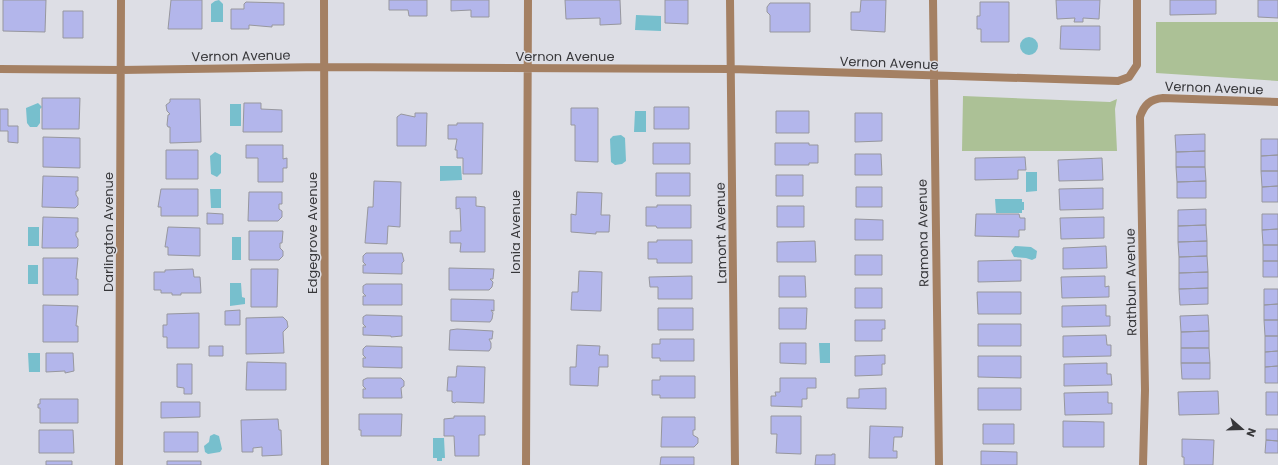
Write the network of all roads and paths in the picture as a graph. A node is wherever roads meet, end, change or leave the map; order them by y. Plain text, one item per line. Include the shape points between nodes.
1 (121, 0) edge
2 (324, 0) edge
3 (528, 0) edge
4 (730, 0) edge
5 (933, 0) edge
6 (1137, 0) edge
7 (324, 67) junction
8 (528, 68) junction
9 (0, 69) edge
10 (731, 69) junction
11 (121, 70) junction
12 (933, 76) junction
13 (1150, 101) joint
14 (1278, 102) edge
15 (119, 465) edge
16 (325, 465) edge
17 (526, 465) edge
18 (735, 465) edge
19 (939, 465) edge
20 (1142, 465) edge

1 - 11 street, Darlington Avenue
2 - 7 street, Edgegrove Avenue
3 - 8 street, Ionia Avenue
4 - 10 street, Lamont Avenue
5 - 12 street, Ramona Avenue
6 - 12 street, Vernon Avenue via 1138,59 1129,78 1115,82
7 - 8 street, Vernon Avenue
7 - 11 street, Vernon Avenue
7 - 16 street, Edgegrove Avenue
8 - 10 street, Vernon Avenue
8 - 17 street, Ionia Avenue
9 - 11 street, Vernon Avenue
10 - 12 street, Vernon Avenue
10 - 18 street, Lamont Avenue
11 - 15 street, Darlington Avenue
12 - 19 street, Ramona Avenue
13 - 14 street, Vernon Avenue via 1162,98
13 - 20 street, Rathbun Avenue via 1140,117 1145,390

